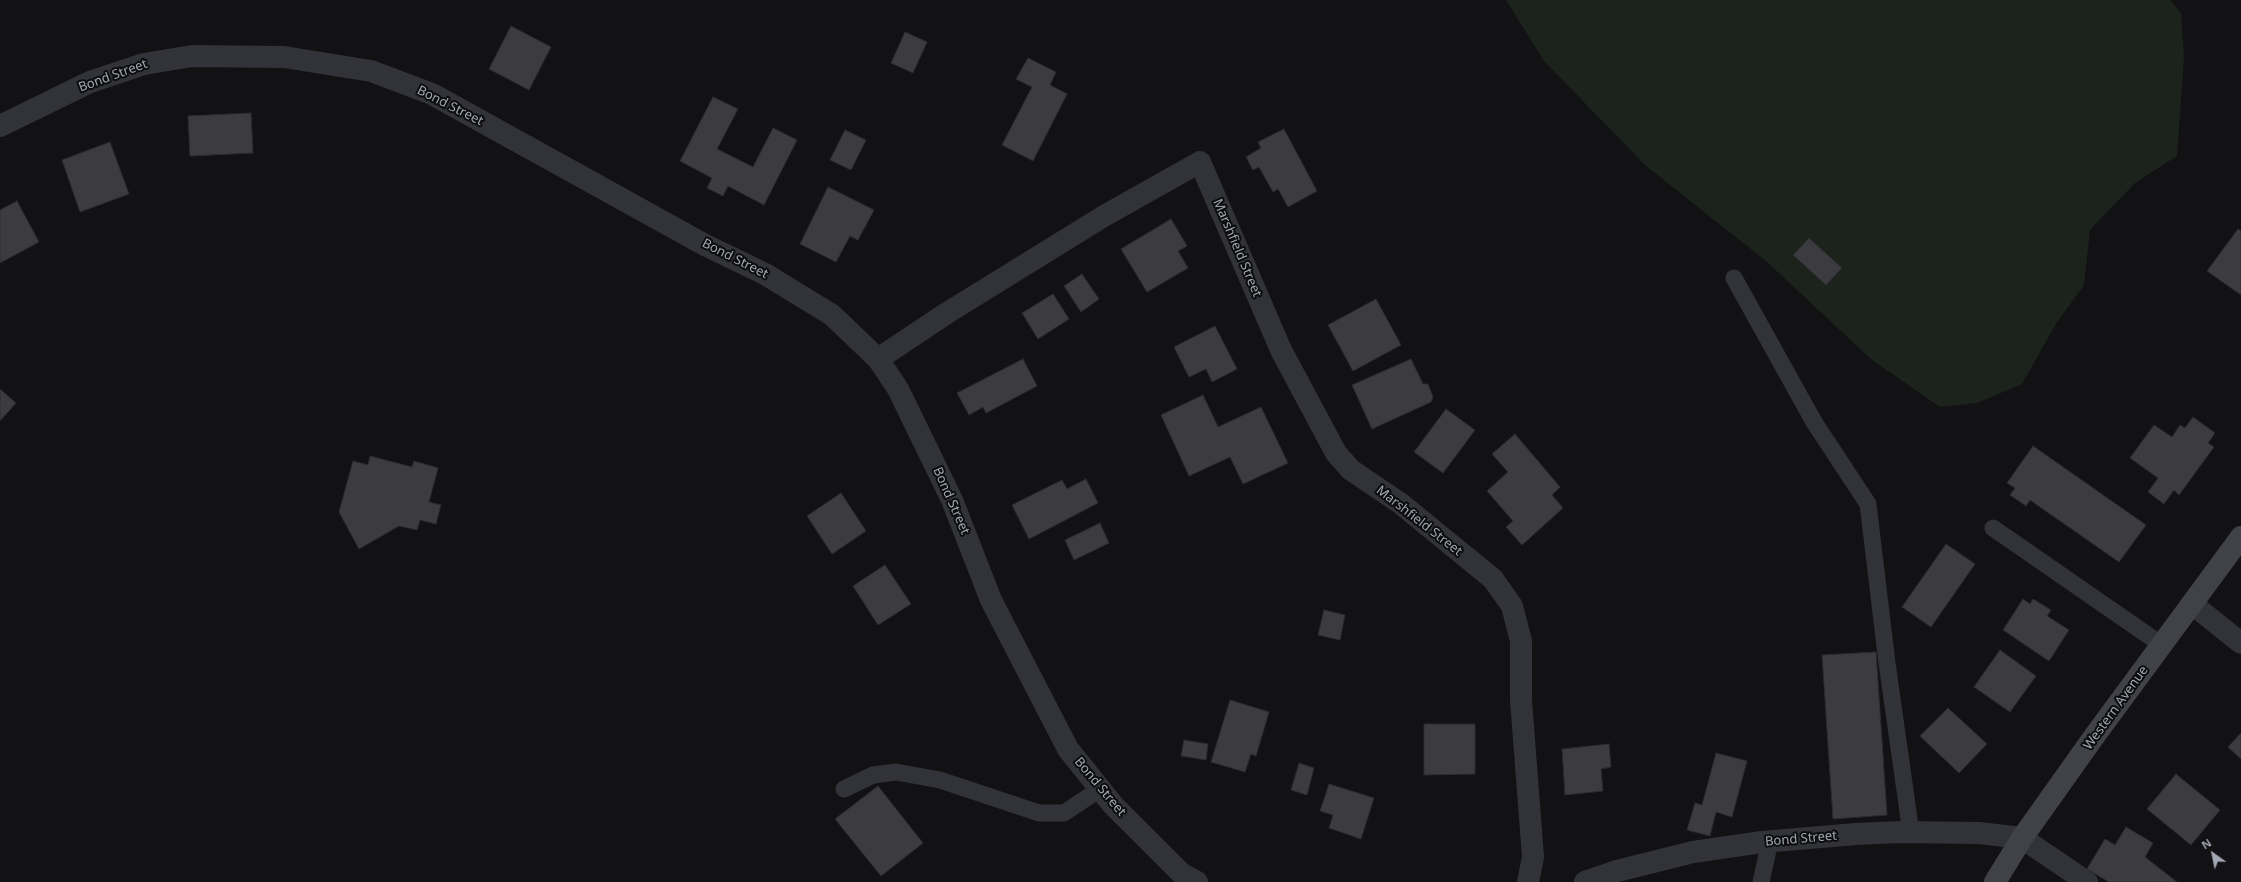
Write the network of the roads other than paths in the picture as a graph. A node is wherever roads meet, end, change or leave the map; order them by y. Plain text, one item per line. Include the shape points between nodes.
1 (0, 126) edge
2 (1734, 278) dead end
3 (878, 360) junction
4 (1992, 528) dead end
5 (2241, 537) edge
6 (2192, 604) junction
7 (2241, 643) edge
8 (2162, 645) junction
9 (844, 789) dead end
10 (1100, 789) junction
11 (1911, 833) junction
12 (2022, 838) junction
13 (1770, 841) junction
14 (1197, 882) edge
15 (1528, 882) edge
16 (1585, 882) edge
17 (1760, 882) edge
18 (1995, 882) edge
19 (2087, 882) edge

1 - 3 street, Bond Street via 90,82 144,64 192,56 284,57 371,71 432,94 705,245 765,274 832,315
2 - 11 lane via 1814,422 1868,504
3 - 10 street, Bond Street via 898,389 952,500 991,600 1068,749
3 - 15 street, Marshfield Street via 947,313 1104,216 1200,162 1280,350 1336,454 1351,470 1400,503 1494,580 1512,606 1521,641 1521,708 1533,857
4 - 8 lane
5 - 6 main road, Western Avenue
6 - 7 street
6 - 8 main road, Western Avenue
8 - 12 main road, Western Avenue
9 - 10 lane via 873,774 896,772 940,780 1039,813 1064,813
10 - 14 street, Bond Street via 1182,874
11 - 12 street, Bond Street via 1979,833
11 - 13 street, Bond Street via 1856,834
12 - 18 main road, Western Avenue
12 - 19 street
13 - 16 street, Bond Street via 1692,852
13 - 17 lane

